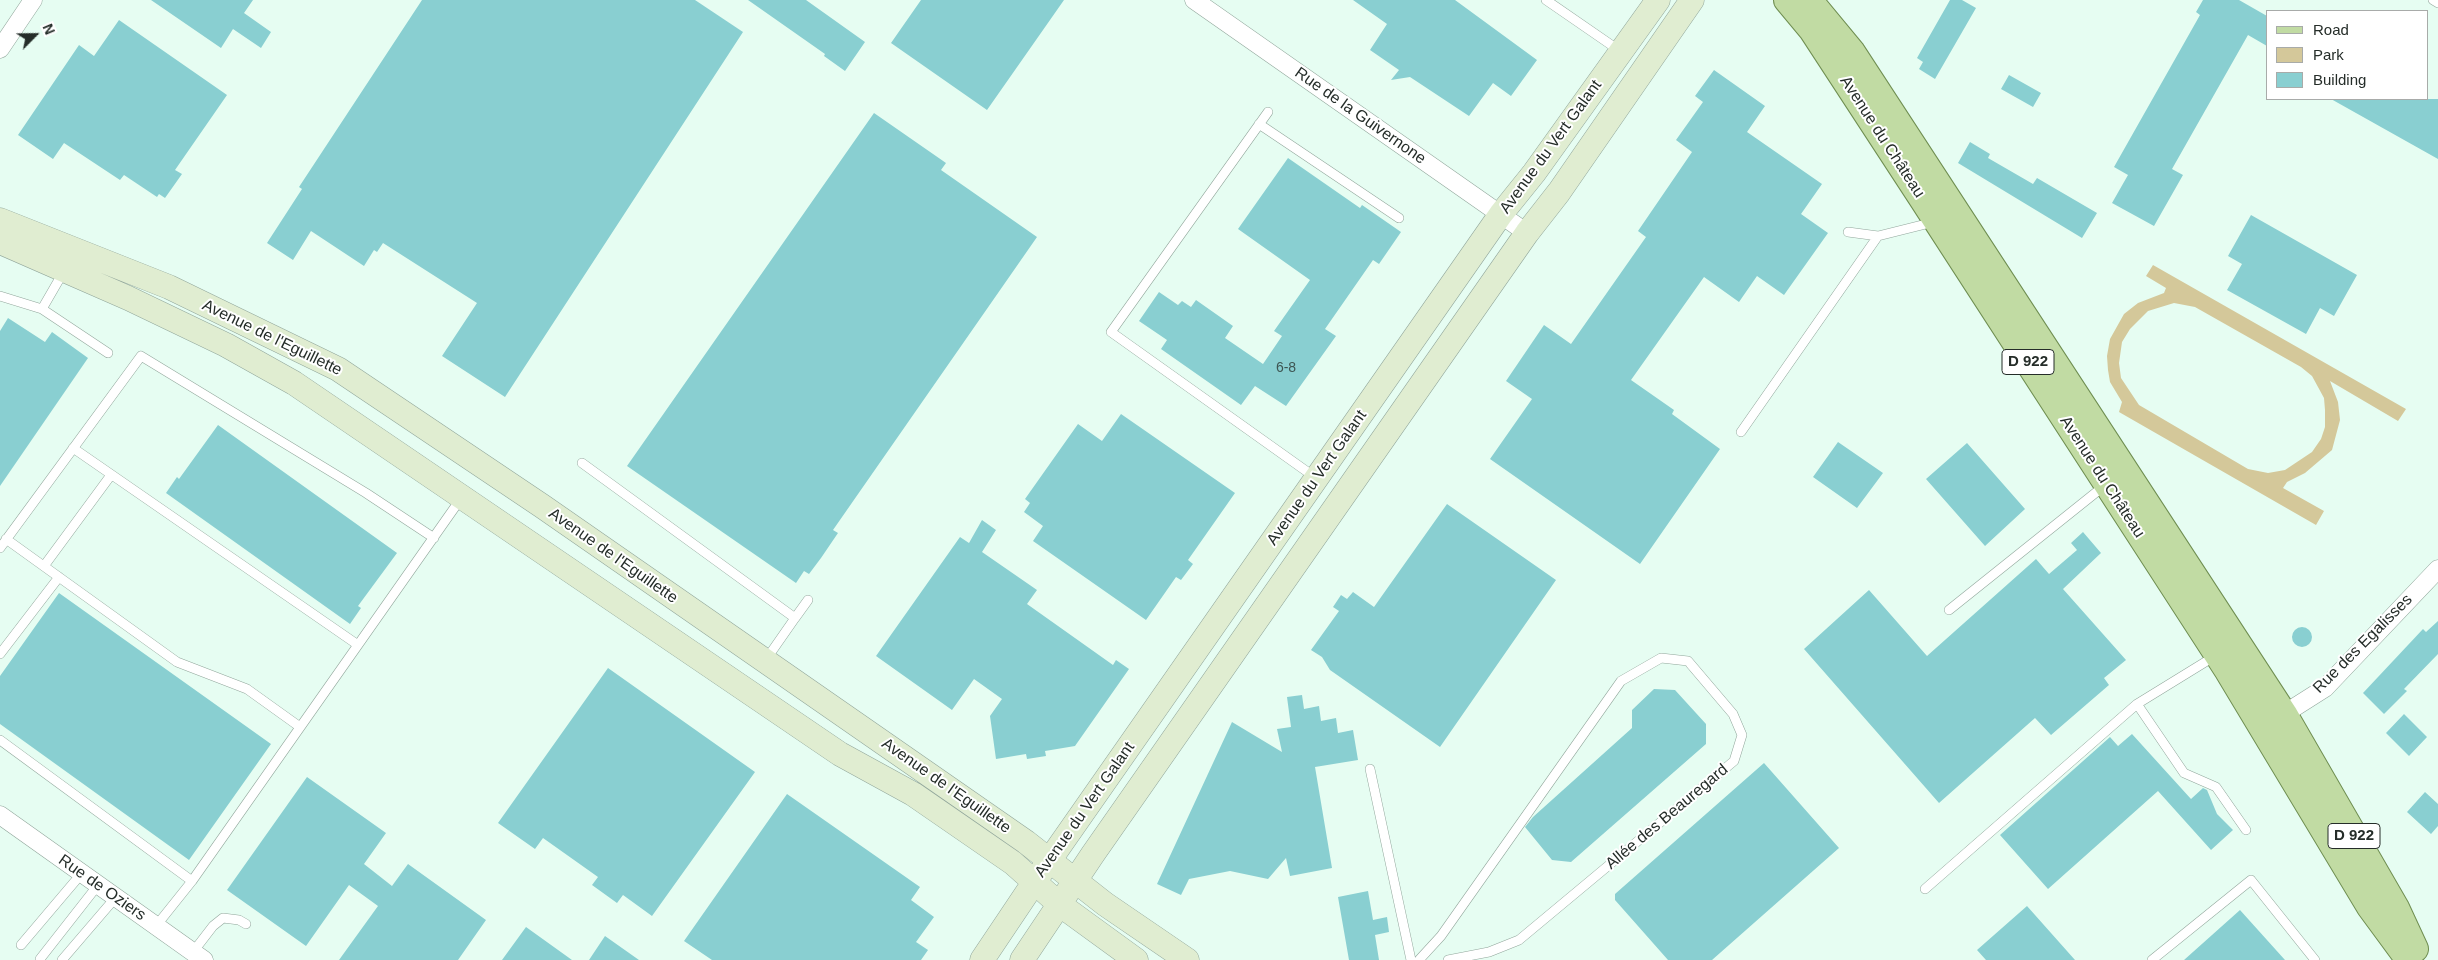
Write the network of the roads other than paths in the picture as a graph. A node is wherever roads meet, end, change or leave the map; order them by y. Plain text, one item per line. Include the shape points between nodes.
1 (33, 0) edge
2 (1194, 0) edge
3 (1546, 0) edge
4 (1658, 0) edge
5 (1692, 0) edge
6 (1787, 0) edge
7 (1809, 0) edge
8 (2433, 0) edge
9 (2438, 3) edge
10 (0, 49) edge
11 (1621, 52) junction
12 (1268, 112) dead end
13 (1259, 124) junction
14 (1501, 214) junction
15 (1399, 218) dead end
16 (0, 220) edge
17 (1936, 221) junction
18 (1848, 232) dead end
19 (1527, 233) junction
20 (1878, 236) junction
21 (0, 242) edge
22 (64, 271) junction
23 (0, 296) edge
24 (42, 309) junction
25 (108, 353) dead end
26 (1741, 432) dead end
27 (73, 448) junction
28 (582, 463) dead end
29 (111, 475) junction
30 (1317, 479) junction
31 (2106, 484) junction
32 (462, 496) junction
33 (434, 538) junction
34 (6, 539) junction
35 (0, 548) edge
36 (44, 566) junction
37 (2438, 569) edge
38 (58, 577) junction
39 (808, 600) dead end
40 (1949, 610) dead end
41 (795, 618) junction
42 (358, 645) junction
43 (0, 654) edge
44 (2217, 654) junction
45 (765, 661) junction
46 (2136, 704) junction
47 (2274, 721) junction
48 (300, 727) junction
49 (0, 740) edge
50 (1370, 769) dead end
51 (0, 815) edge
52 (2246, 830) dead end
53 (1050, 860) junction
54 (82, 873) junction
55 (192, 881) junction
56 (1035, 881) junction
57 (1075, 881) junction
58 (98, 885) junction
59 (1925, 889) dead end
60 (116, 897) junction
61 (1059, 904) junction
62 (246, 924) dead end
63 (156, 926) junction
64 (21, 945) dead end
65 (199, 956) edge
66 (40, 959) dead end
67 (62, 960) edge
68 (982, 960) edge
69 (1022, 960) edge
70 (1136, 960) edge
71 (1186, 960) edge
72 (1411, 960) edge
73 (1419, 960) edge
74 (1448, 960) edge
75 (2152, 960) edge
76 (2315, 960) edge
77 (2409, 960) edge
78 (2420, 960) edge

1 - 10 street
2 - 14 street, Rue de la Guivernone
3 - 11 lane
4 - 11 street, Avenue du Vert Galant
5 - 19 street, Avenue du Vert Galant
6 - 17 main road, Avenue du Château / D 922 via 1812,30
7 - 47 main road, Avenue du Château / D 922 via 1852,52
8 - 9 lane
11 - 14 street, Avenue du Vert Galant
12 - 13 lane
13 - 15 lane
13 - 30 lane via 1111,332
14 - 19 street, Rue de la Guivernone
14 - 30 street, Avenue du Vert Galant
16 - 45 street, Avenue de l'Eguillette via 169,287 338,369
17 - 20 lane
17 - 31 main road, Avenue du Château / D 922
18 - 20 lane
19 - 57 street, Avenue du Vert Galant
20 - 26 lane
21 - 22 street, Avenue de l'Eguillette
22 - 24 lane
22 - 32 street, Avenue de l'Eguillette via 226,345 294,383
23 - 24 lane
24 - 25 lane
27 - 29 lane
27 - 33 lane via 141,356
27 - 34 lane
28 - 41 lane
29 - 36 lane
29 - 42 lane
30 - 53 street, Avenue du Vert Galant
31 - 40 lane
31 - 44 main road, Avenue du Château / D 922
32 - 33 lane
32 - 56 street, Avenue de l'Eguillette via 840,754 913,794
33 - 42 lane
34 - 35 lane
34 - 36 lane
36 - 38 lane
37 - 47 street, Rue des Egalisses via 2324,688
38 - 43 lane
38 - 48 lane via 177,662 247,689
39 - 41 lane
41 - 45 lane
42 - 48 lane
44 - 46 lane
44 - 47 main road, Avenue du Château / D 922
45 - 53 street, Avenue de l'Eguillette
46 - 52 lane via 2184,773 2216,786
46 - 59 lane
47 - 77 main road, Avenue du Château / D 922 via 2370,908
47 - 78 main road, Avenue du Château / D 922 via 2396,908
48 - 55 lane
49 - 55 lane
50 - 72 lane
51 - 54 street, Rue de Oziers
53 - 56 street, Avenue du Vert Galant
53 - 57 street, Avenue de l'Eguillette
54 - 58 street, Rue de Oziers
54 - 64 lane
55 - 63 lane
56 - 61 street, Avenue de l'Eguillette
56 - 68 street, Avenue du Vert Galant
57 - 61 street, Avenue du Vert Galant
57 - 71 street, Avenue de l'Eguillette
58 - 60 street, Rue de Oziers
58 - 66 lane
60 - 63 street, Rue de Oziers
60 - 67 lane
61 - 69 street, Avenue du Vert Galant
61 - 70 street, Avenue de l'Eguillette
62 - 65 lane via 223,918 214,926
63 - 65 street, Rue de Oziers
73 - 74 lane, Allée des Beauregard via 1441,936 1621,681 1661,658 1688,661 1733,714 1742,735 1734,761 1519,940 1489,952
75 - 76 lane via 2251,880

